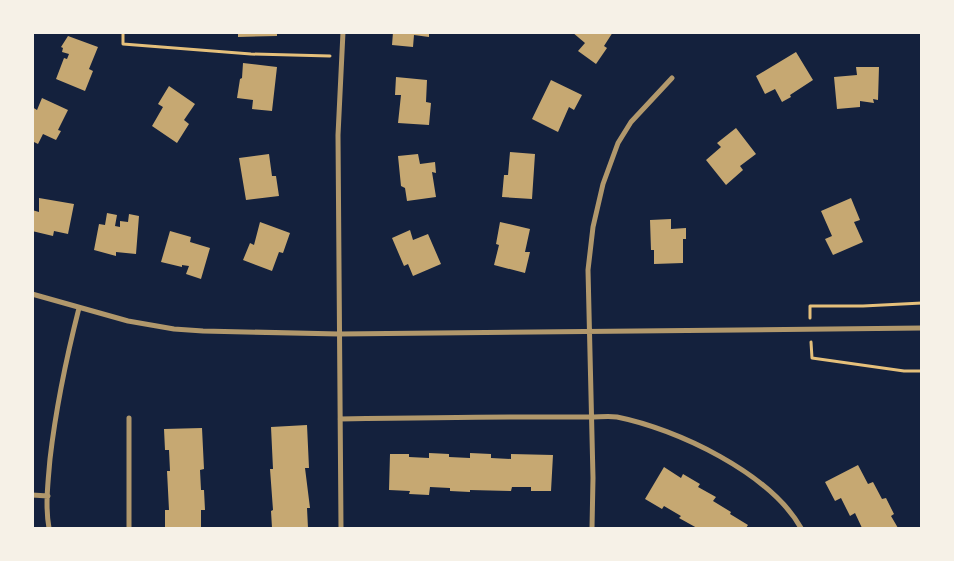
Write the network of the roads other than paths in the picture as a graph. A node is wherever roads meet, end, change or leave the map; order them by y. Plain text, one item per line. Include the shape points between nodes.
1 (343, 32) edge
2 (672, 78) dead end
3 (32, 294) edge
4 (79, 308) junction
5 (922, 328) edge
6 (589, 331) junction
7 (339, 334) junction
8 (591, 417) junction
9 (129, 418) dead end
10 (340, 419) junction
11 (32, 495) edge
12 (48, 496) junction
13 (49, 528) edge
14 (129, 528) edge
15 (341, 528) edge
16 (592, 528) edge
17 (801, 528) edge

1 - 7 street via 338,135
2 - 6 street via 631,122 618,143 603,184 588,270
3 - 4 street
4 - 7 street via 174,329
4 - 12 street via 64,363 54,419
5 - 6 street
6 - 7 street
6 - 8 street
7 - 10 street
8 - 10 street
8 - 16 street
8 - 17 street via 615,417 654,427 726,460 764,486
9 - 14 street
10 - 15 street
11 - 12 street
12 - 13 street

